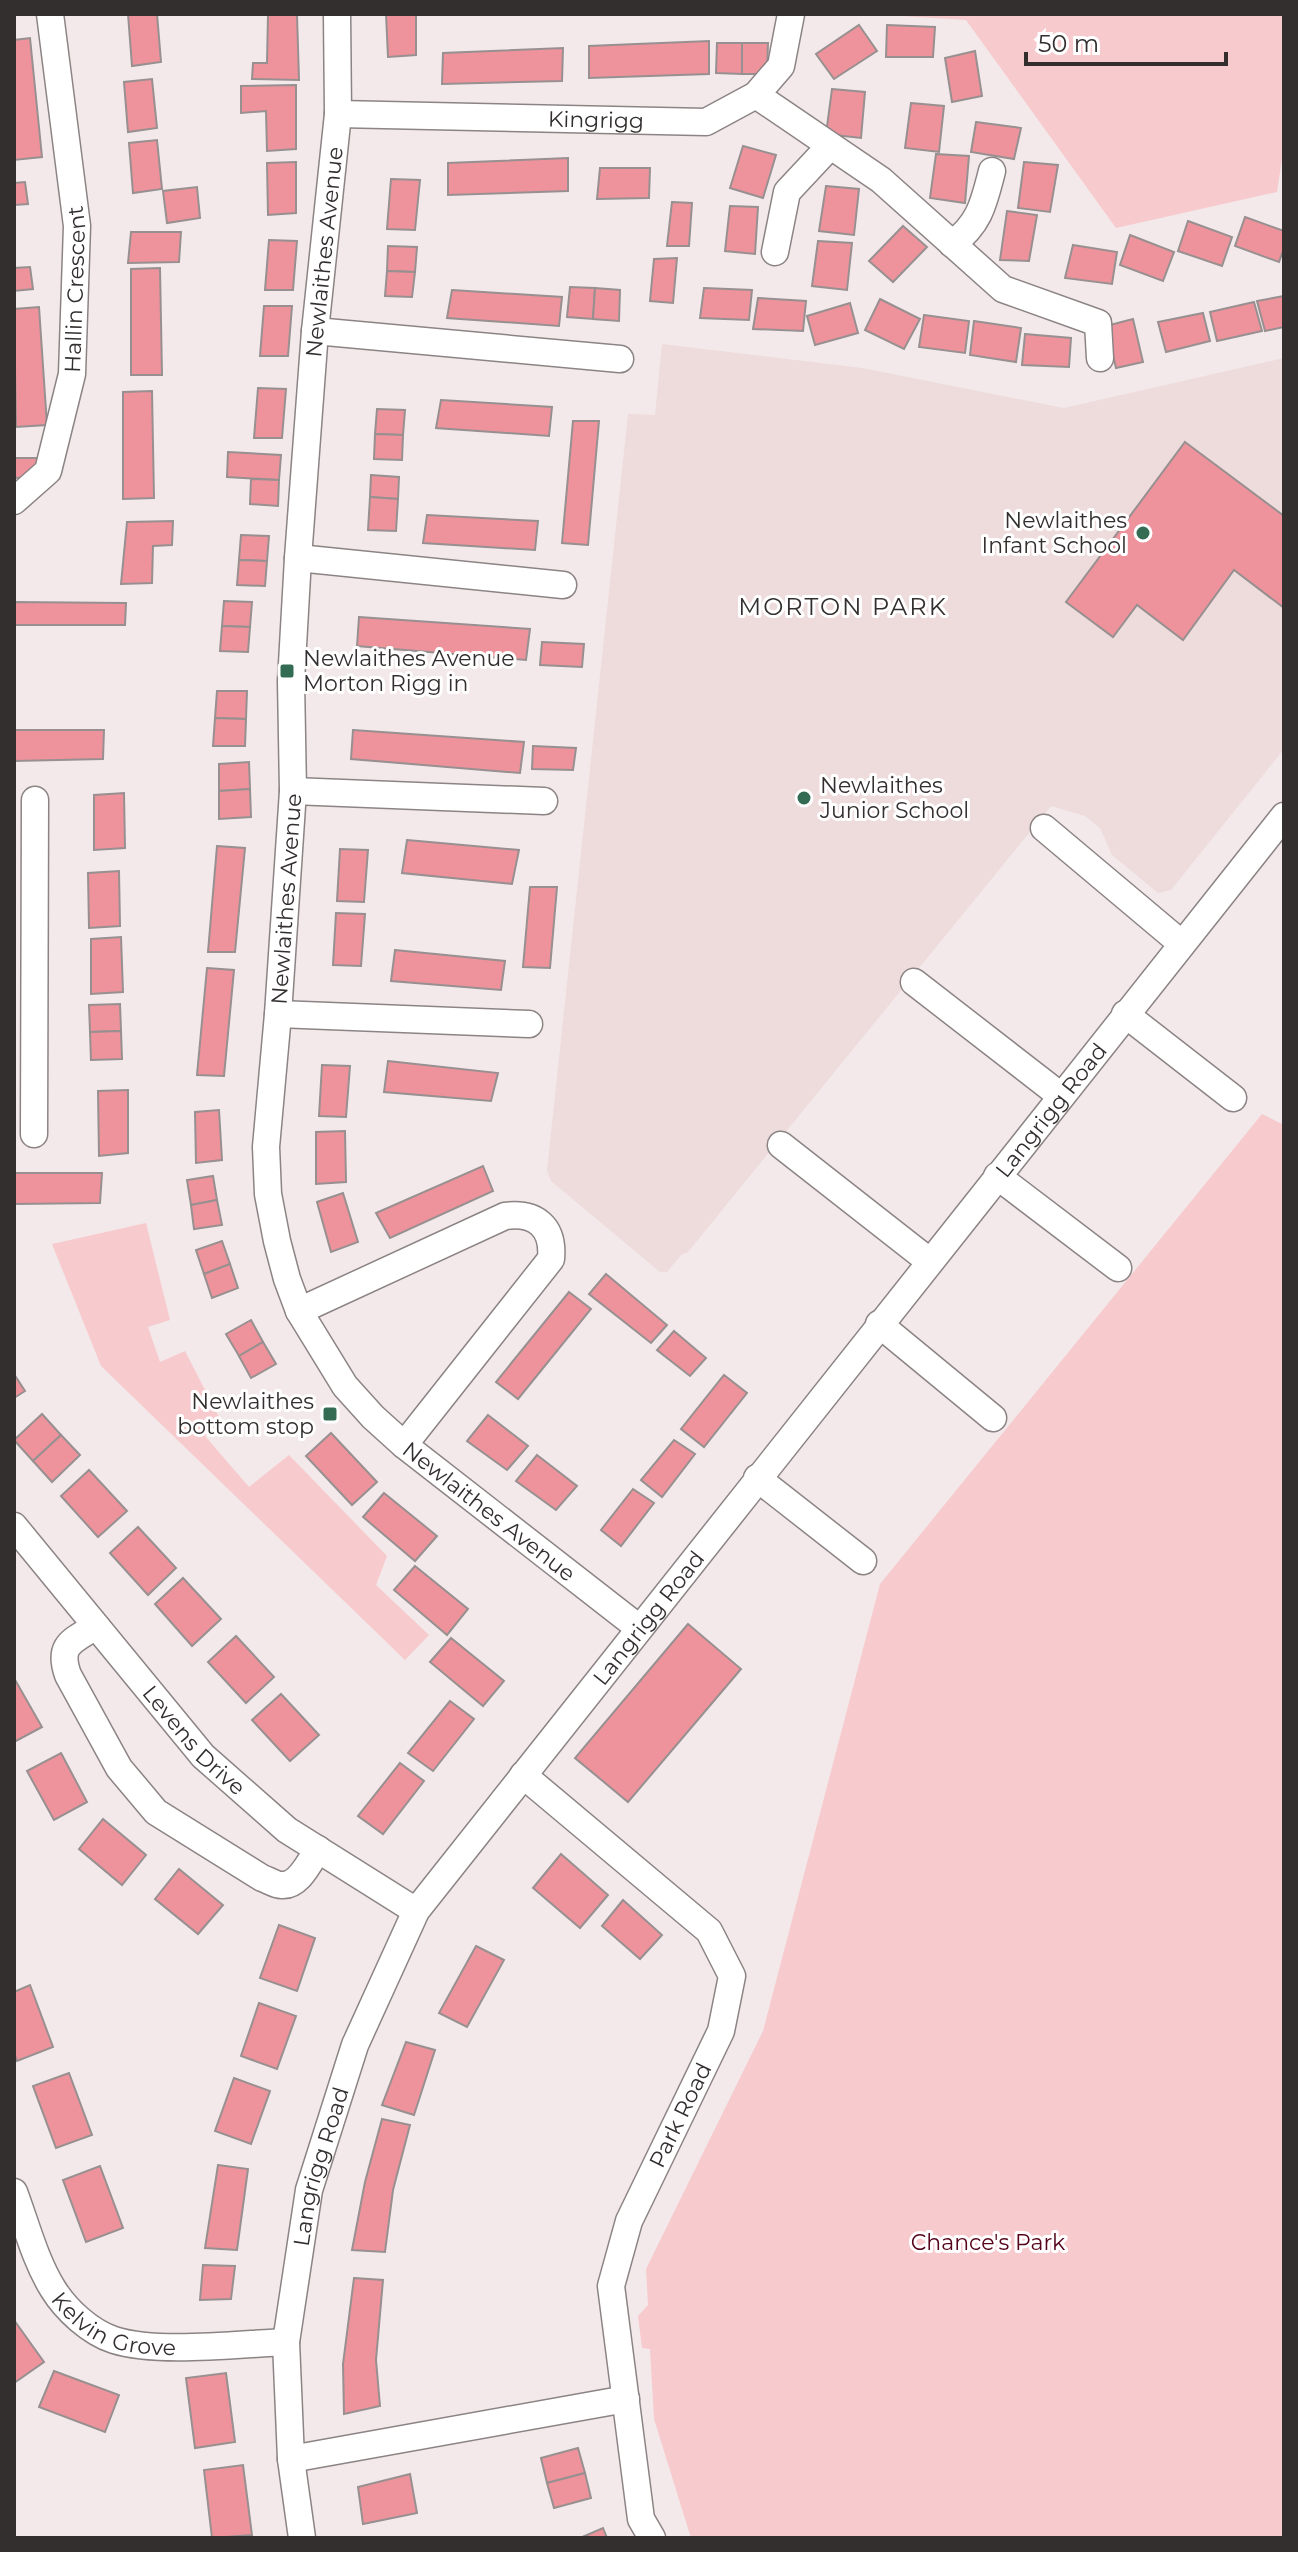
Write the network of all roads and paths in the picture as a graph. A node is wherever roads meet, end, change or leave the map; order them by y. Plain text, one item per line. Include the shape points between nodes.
1 (50, 14) edge
2 (337, 14) edge
3 (791, 14) edge
4 (756, 95) junction
5 (338, 114) junction
6 (830, 146) junction
7 (992, 171) dead end
8 (952, 244) junction
9 (775, 252) dead end
10 (315, 331) junction
11 (1100, 358) dead end
12 (620, 359) dead end
13 (14, 501) edge
14 (298, 558) junction
15 (563, 585) dead end
16 (293, 791) junction
17 (35, 800) dead end
18 (544, 801) dead end
19 (1284, 816) edge
20 (1044, 828) dead end
21 (1182, 944) junction
22 (24, 964) edge
23 (914, 982) dead end
24 (278, 1014) junction
25 (1125, 1014) junction
26 (529, 1024) dead end
27 (1061, 1096) junction
28 (1233, 1098) dead end
29 (34, 1134) dead end
30 (781, 1145) dead end
31 (997, 1176) junction
32 (929, 1261) junction
33 (1118, 1268) dead end
34 (299, 1311) junction
35 (879, 1324) junction
36 (993, 1418) dead end
37 (404, 1445) junction
38 (757, 1478) junction
39 (14, 1526) edge
40 (863, 1561) dead end
41 (96, 1626) junction
42 (639, 1628) junction
43 (523, 1775) junction
44 (318, 1849) junction
45 (416, 1911) junction
46 (14, 2192) edge
47 (286, 2342) junction
48 (626, 2399) junction
49 (291, 2459) junction
50 (302, 2538) edge
51 (652, 2538) edge

1 - 13 street, Hallin Crescent via 77,226 72,374 48,471
2 - 5 street, Newlaithes Avenue
3 - 4 street, Kingrigg via 781,66
4 - 5 street, Kingrigg via 706,122
4 - 6 street
5 - 10 street, Newlaithes Avenue
6 - 8 street via 881,180
6 - 9 street via 787,192
7 - 8 street via 982,211
8 - 11 street via 1003,289 1098,323
10 - 12 street
10 - 14 street, Newlaithes Avenue
14 - 15 street
14 - 16 street, Newlaithes Avenue via 291,681
16 - 18 street
16 - 24 street, Newlaithes Avenue
17 - 22 street
19 - 21 street, Langrigg Road
20 - 21 street
21 - 25 street, Langrigg Road
22 - 29 street
23 - 27 street
24 - 26 street
24 - 34 street, Newlaithes Avenue via 266,1147 268,1194
25 - 27 street, Langrigg Road
25 - 28 street
27 - 31 street, Langrigg Road
30 - 32 street
31 - 32 street, Langrigg Road
31 - 33 street
32 - 35 street, Langrigg Road
34 - 37 street, Newlaithes Avenue via 345,1386
34 - 37 street via 505,1216 530,1216 540,1223 552,1244 551,1259
35 - 36 street
35 - 38 street, Langrigg Road
37 - 42 street, Newlaithes Avenue
38 - 40 street
38 - 42 street, Langrigg Road
39 - 41 street, Levens Drive
41 - 44 street, Levens Drive via 203,1756 287,1830
41 - 44 street via 73,1641 62,1659 119,1768 156,1812 282,1885 301,1875
42 - 43 street, Langrigg Road
43 - 45 street, Langrigg Road
43 - 48 street, Park Road via 709,1931 732,1976 721,2031 629,2221 611,2286
44 - 45 street, Levens Drive
45 - 47 street, Langrigg Road via 355,2045 309,2190
46 - 47 street, Kelvin Grove via 54,2291 96,2331 152,2346
47 - 49 street, Langrigg Road
48 - 49 street
48 - 51 street, Park Road via 641,2519
49 - 50 street, Langrigg Road

